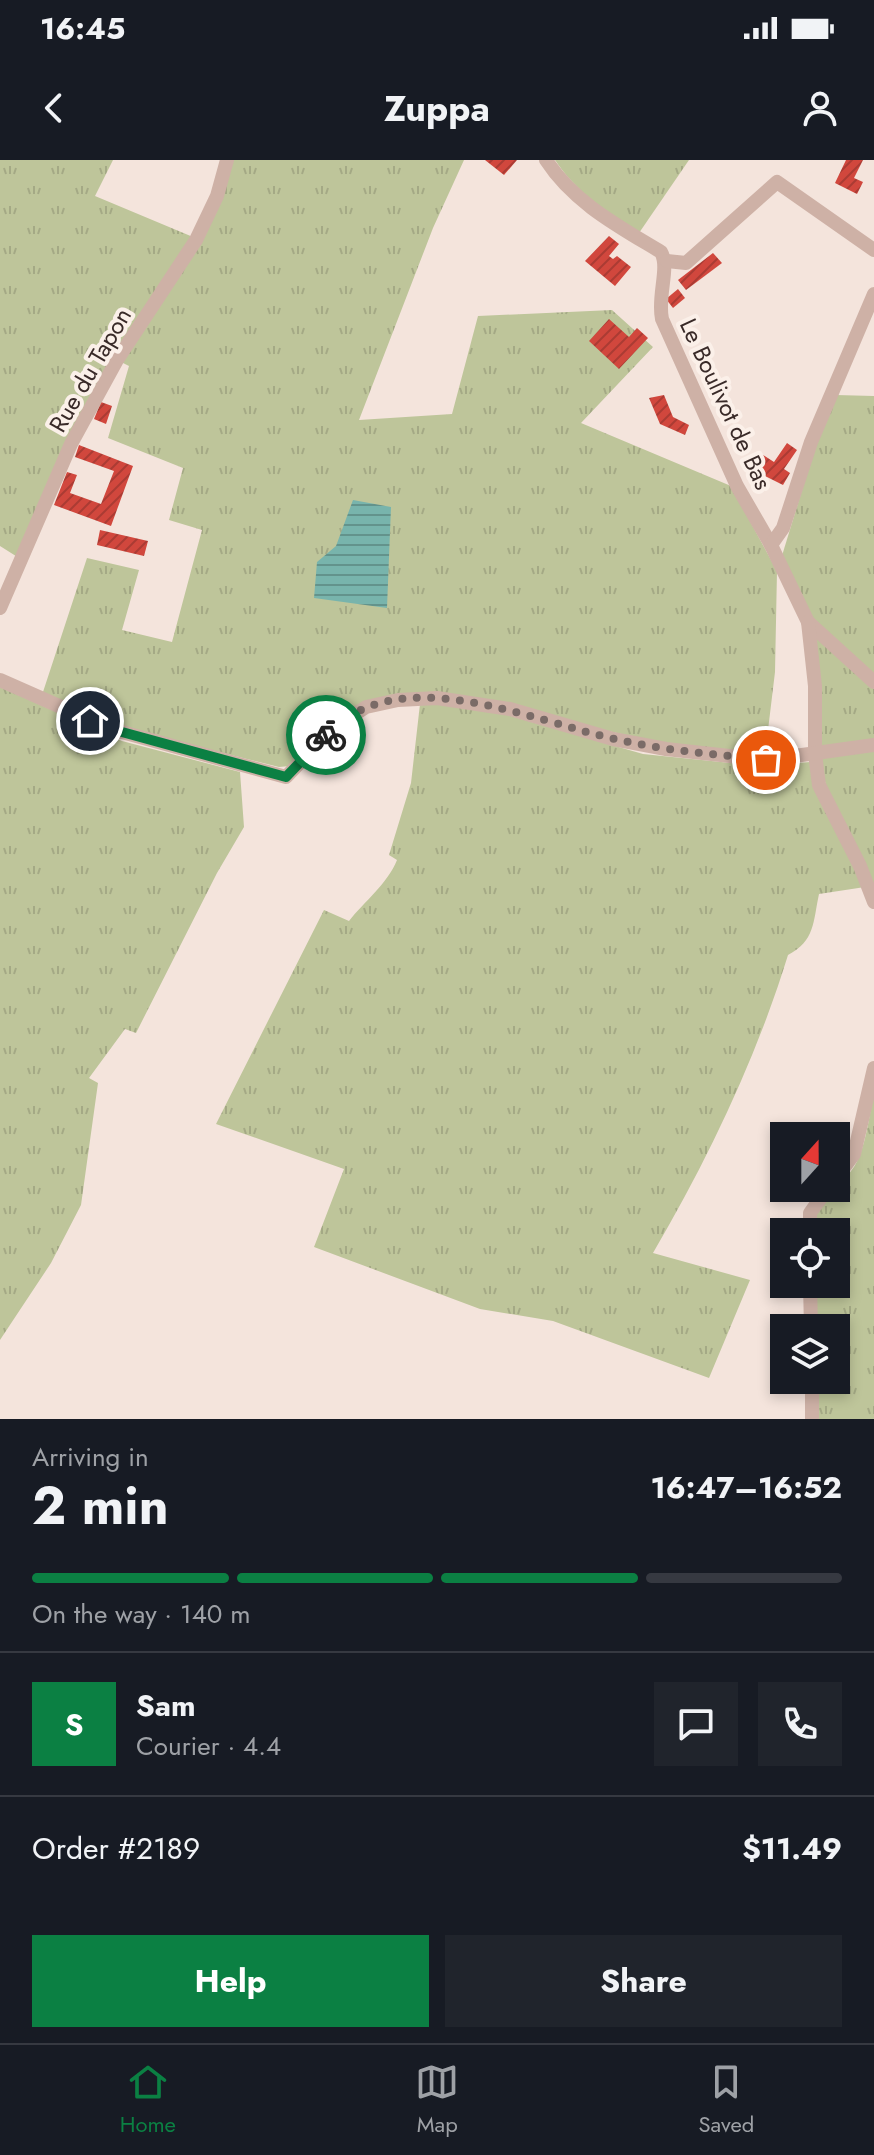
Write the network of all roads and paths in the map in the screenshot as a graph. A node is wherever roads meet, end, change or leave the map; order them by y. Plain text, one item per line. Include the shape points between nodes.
1 (227, 160) edge
2 (546, 160) edge
3 (874, 250) edge
4 (667, 261) junction
5 (874, 294) edge
6 (771, 545) junction
7 (0, 608) edge
8 (808, 622) junction
9 (0, 680) edge
10 (874, 682) edge
11 (874, 745) edge
12 (815, 754) junction
13 (874, 902) edge
14 (874, 1068) edge
15 (850, 1159) edge
16 (812, 1394) edge
17 (812, 1419) edge

1 - 7 street, Rue du Tapon via 196,240 117,360 71,444
2 - 4 street via 595,212 661,252
3 - 4 street via 777,182 686,263
4 - 6 street, Le Boulivot de Bas via 659,304 662,319 737,486
5 - 6 street via 811,442 783,528
6 - 8 street, Le Boulivot de Bas
8 - 10 street, Le Boulivot de Bas
8 - 12 street
9 - 12 street via 111,729 286,777 331,730 366,707 411,699 510,709 666,749 766,760
11 - 12 street
12 - 13 street via 819,785
14 - 15 street
16 - 17 street

